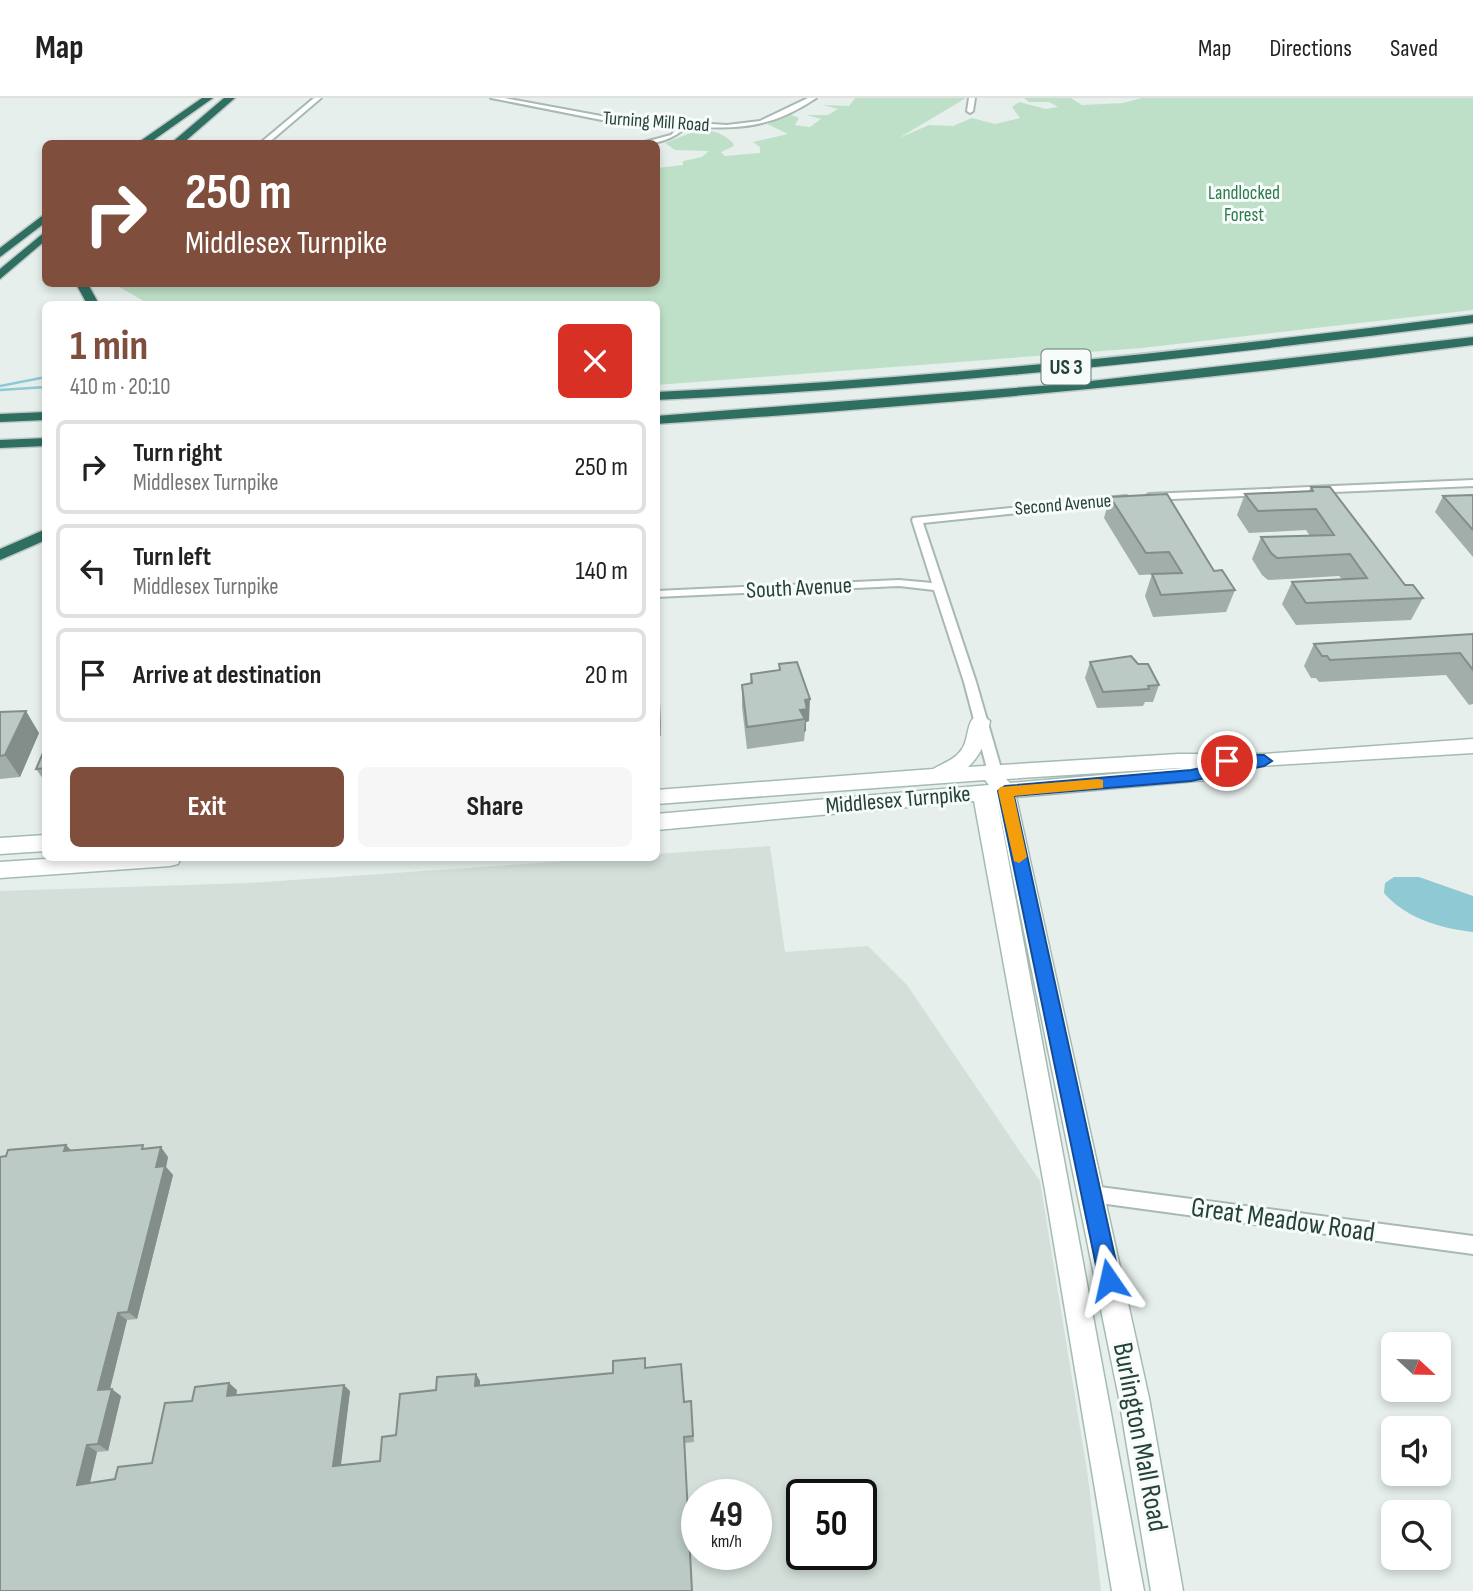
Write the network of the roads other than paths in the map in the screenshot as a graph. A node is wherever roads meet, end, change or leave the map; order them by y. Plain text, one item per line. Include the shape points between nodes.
1 (208, 98) edge
2 (228, 98) edge
3 (318, 98) edge
4 (494, 98) edge
5 (813, 98) edge
6 (972, 98) edge
7 (790, 100) edge
8 (804, 102) junction
9 (970, 111) dead end
10 (684, 126) junction
11 (147, 140) edge
12 (168, 140) edge
13 (180, 140) edge
14 (267, 140) edge
15 (656, 140) edge
16 (42, 205) edge
17 (42, 219) edge
18 (42, 238) edge
19 (0, 239) edge
20 (0, 254) edge
21 (16, 261) junction
22 (0, 275) edge
23 (0, 281) edge
24 (1473, 318) edge
25 (1473, 341) edge
26 (660, 396) edge
27 (42, 416) edge
28 (0, 418) edge
29 (660, 420) edge
30 (42, 442) edge
31 (0, 444) edge
32 (1473, 483) edge
33 (42, 536) edge
34 (0, 555) edge
35 (940, 587) junction
36 (660, 594) edge
37 (980, 722) junction
38 (1473, 746) edge
39 (925, 777) junction
40 (993, 786) junction
41 (660, 797) edge
42 (660, 822) edge
43 (42, 842) edge
44 (0, 846) edge
45 (128, 861) edge
46 (0, 870) edge
47 (1058, 1190) junction
48 (1092, 1194) junction
49 (1473, 1245) edge
50 (1128, 1591) edge
51 (1167, 1591) edge

1 - 11 highway
2 - 12 highway
2 - 13 highway
3 - 14 street
4 - 10 street, Turning Mill Road via 588,117
5 - 8 street, Turning Mill Road
6 - 9 street
7 - 8 street
8 - 10 street, Turning Mill Road via 749,125
10 - 15 street via 673,136
16 - 19 highway
17 - 20 highway
18 - 21 highway
21 - 22 highway
21 - 23 highway
24 - 26 highway, US 3 via 1068,367
25 - 29 highway, US 3 via 1068,390
27 - 28 highway
30 - 31 highway
32 - 35 street, Second Avenue via 1152,497 918,520
33 - 34 highway
35 - 36 street, South Avenue via 899,583
35 - 37 street, Second Avenue
37 - 39 main road via 966,760
37 - 40 street, Second Avenue via 993,765
38 - 40 main road, Middlesex Turnpike via 1264,761 1191,776
39 - 40 main road, Middlesex Turnpike
39 - 41 main road, Middlesex Turnpike
40 - 42 main road, Middlesex Turnpike
40 - 47 main road, Burlington Mall Road
40 - 48 main road, Burlington Mall Road
43 - 44 main road
45 - 46 main road
47 - 48 main road
47 - 50 main road, Burlington Mall Road
48 - 49 street, Great Meadow Road
48 - 51 main road, Burlington Mall Road via 1145,1451

